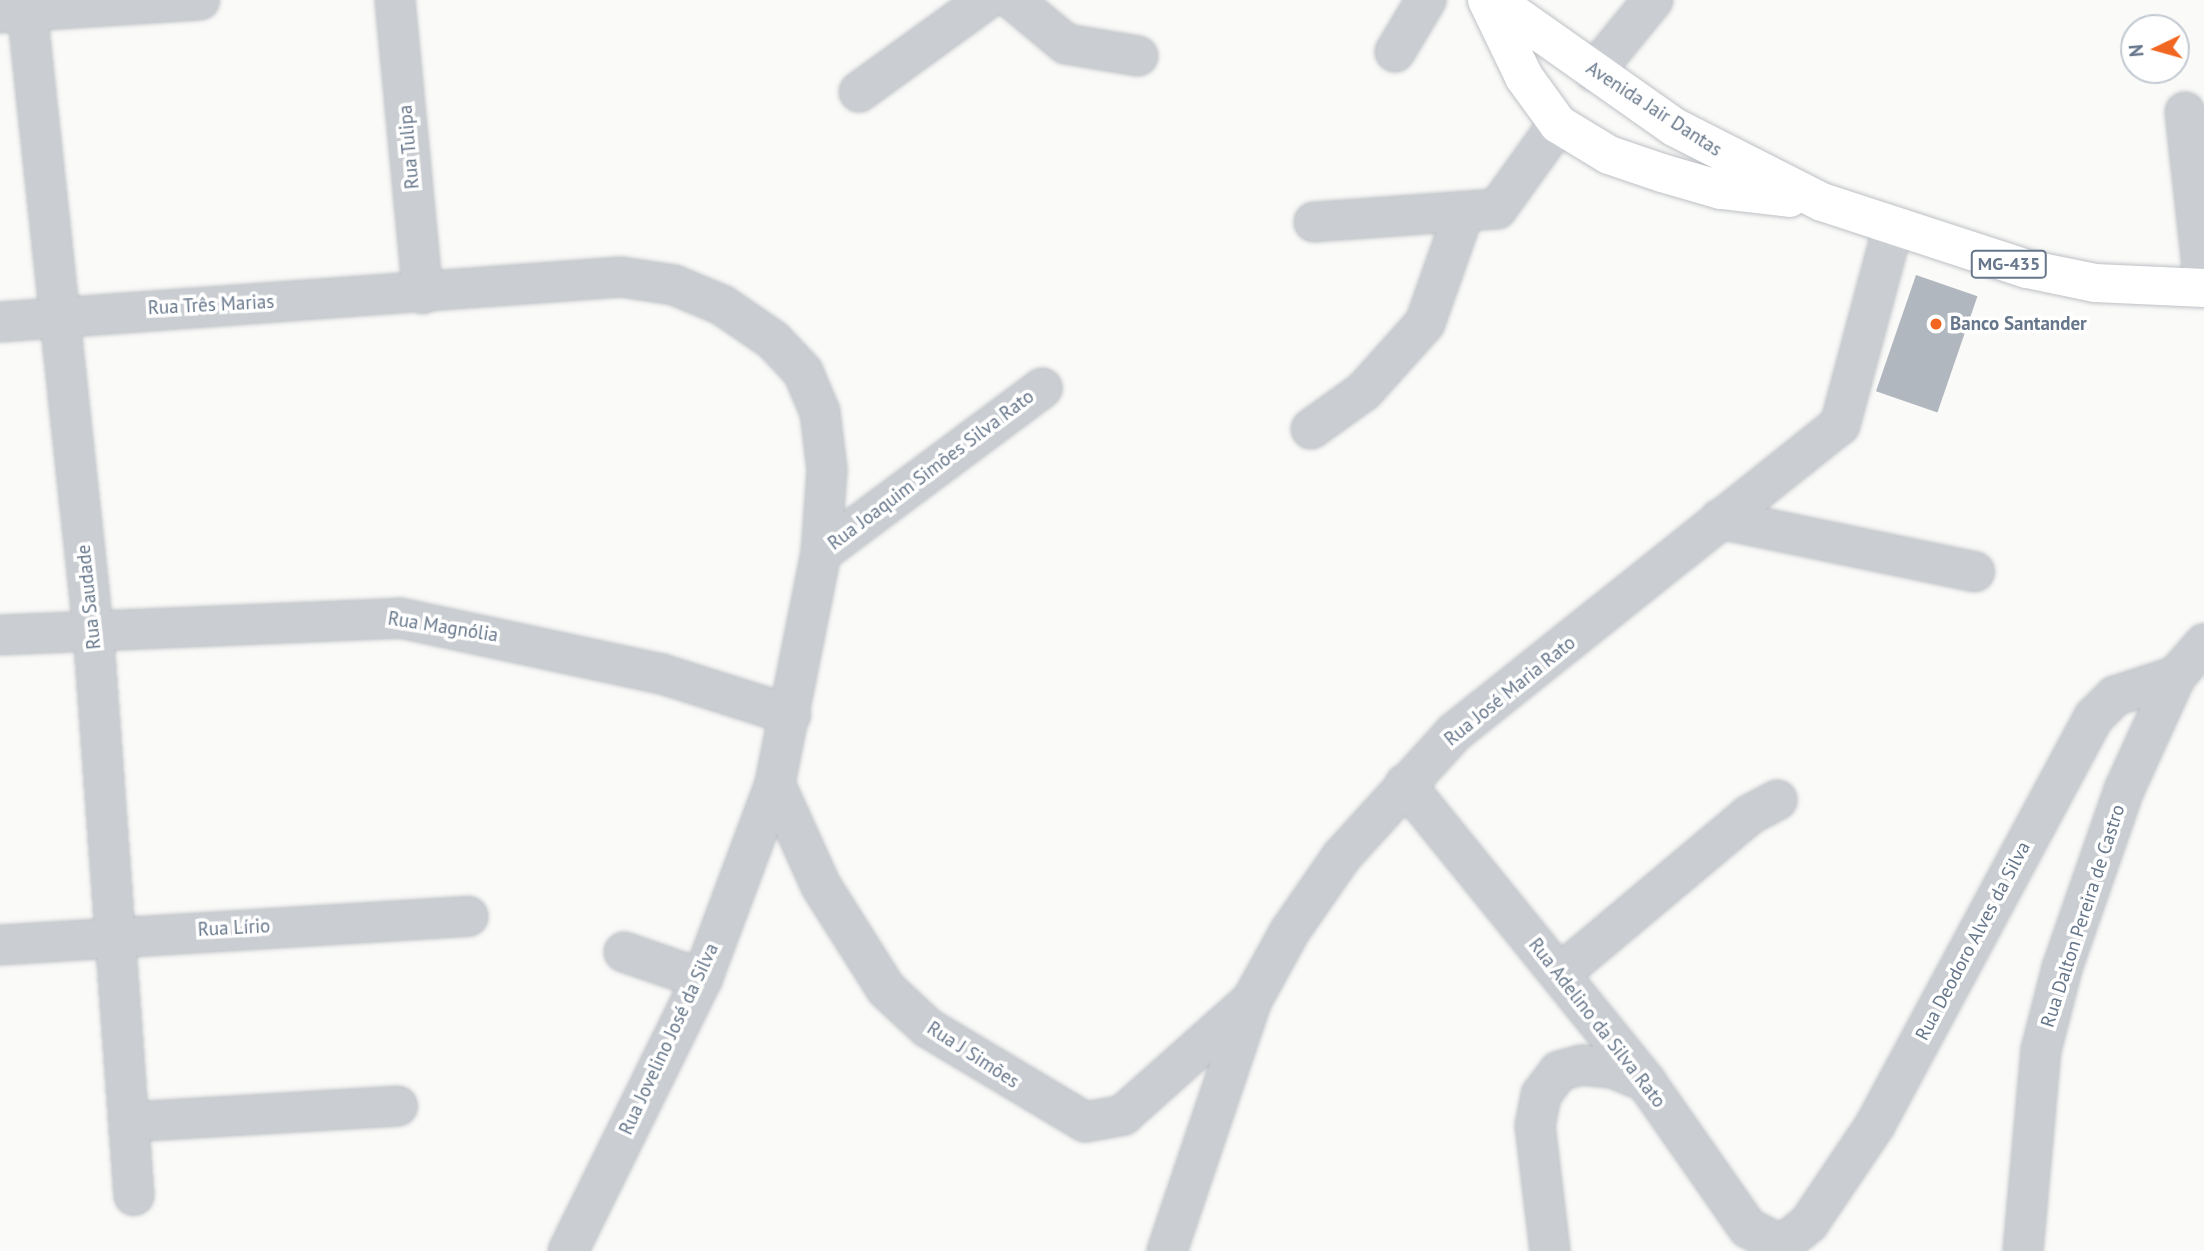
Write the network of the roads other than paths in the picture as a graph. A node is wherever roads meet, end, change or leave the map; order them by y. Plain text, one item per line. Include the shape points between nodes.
1 (200, 0) edge
2 (395, 0) edge
3 (986, 0) edge
4 (1013, 0) edge
5 (1426, 0) edge
6 (1487, 0) edge
7 (1494, 0) edge
8 (1653, 0) edge
9 (18, 8) edge
10 (1395, 52) dead end
11 (1138, 56) dead end
12 (1594, 72) junction
13 (859, 92) dead end
14 (2185, 111) dead end
15 (1558, 124) junction
16 (1822, 202) junction
17 (1463, 215) junction
18 (1314, 222) dead end
19 (1893, 227) junction
20 (2204, 286) edge
21 (423, 294) junction
22 (60, 317) junction
23 (0, 322) edge
24 (1042, 388) dead end
25 (1311, 429) dead end
26 (1720, 519) junction
27 (821, 553) junction
28 (1975, 572) dead end
29 (93, 628) junction
30 (0, 635) edge
31 (2204, 644) edge
32 (2176, 676) junction
33 (791, 715) junction
34 (775, 784) junction
35 (1405, 784) junction
36 (1777, 800) dead end
37 (468, 916) dead end
38 (116, 936) junction
39 (0, 945) edge
40 (624, 951) dead end
41 (1561, 973) junction
42 (702, 979) junction
43 (1252, 1000) junction
44 (1646, 1082) junction
45 (398, 1106) dead end
46 (129, 1122) junction
47 (134, 1195) dead end
48 (1795, 1240) joint
49 (568, 1251) edge
50 (1167, 1251) edge
51 (1550, 1251) edge
52 (2023, 1251) edge

1 - 9 street
2 - 21 street, Rua Tulipa
3 - 13 street
4 - 11 street via 1066,44
5 - 10 street
6 - 15 main road, Avenida Jair Dantas via 1524,77
7 - 12 main road, Avenida Jair Dantas / MG-435
8 - 12 street
9 - 22 street, Rua Saudade
12 - 16 main road, Avenida Jair Dantas / MG-435 via 1674,127
14 - 20 street, Avenida Jair Dantas
15 - 16 main road, Avenida Jair Dantas via 1609,155 1662,173 1721,190
15 - 17 street via 1497,209
16 - 19 main road, Avenida Jair Dantas / MG-435
17 - 18 street via 1405,212
17 - 25 street via 1425,323 1364,391
19 - 20 main road, Avenida Jair Dantas / MG-435 via 1950,248 2095,283
19 - 26 street, Rua José Maria Rato via 1840,425
21 - 22 street, Rua Três Marias
21 - 27 street, Rua Joaquim Simões Silva Rato via 621,277 674,285 722,305 773,340 803,372 820,412 827,470
22 - 23 street, Rua Três Marias
22 - 29 street, Rua Saudade
24 - 27 street, Rua Joaquim Simões Silva Rato
26 - 28 street
26 - 35 street, Rua José Maria Rato via 1455,732
27 - 33 street, Rua Joaquim Simões Silva Rato
29 - 30 street, Rua Magnólia
29 - 33 street, Rua Magnólia via 400,618 662,674
29 - 38 street, Rua Saudade
31 - 32 street
32 - 48 street, Rua Deodoro Alves da Silva via 2115,696 2094,717 1875,1125
32 - 52 street, Rua Dalton Pereira de Castro via 2124,790 2059,980 2041,1050
33 - 34 street, Rua Joaquim Simões Silva Rato
34 - 42 street, Rua Jovelino José da Silva
34 - 43 street, Rua J Simões via 821,886 886,989 928,1028 1085,1122 1123,1115
35 - 41 street, Rua Adelino da Silva Rato
35 - 43 street, Rua José Maria Rato via 1327,878
36 - 41 street via 1749,815
37 - 38 street, Rua Lírio
38 - 39 street, Rua Lírio
38 - 46 street, Rua Saudade
40 - 42 street
41 - 44 street, Rua Adelino da Silva Rato
42 - 49 street, Rua Jovelino José da Silva
43 - 50 street, Rua José Maria Rato
44 - 48 street, Rua Adelino da Silva Rato via 1748,1228 1767,1241
44 - 51 street via 1612,1068 1582,1065 1559,1071 1541,1095 1535,1126
45 - 46 street
46 - 47 street, Rua Saudade

